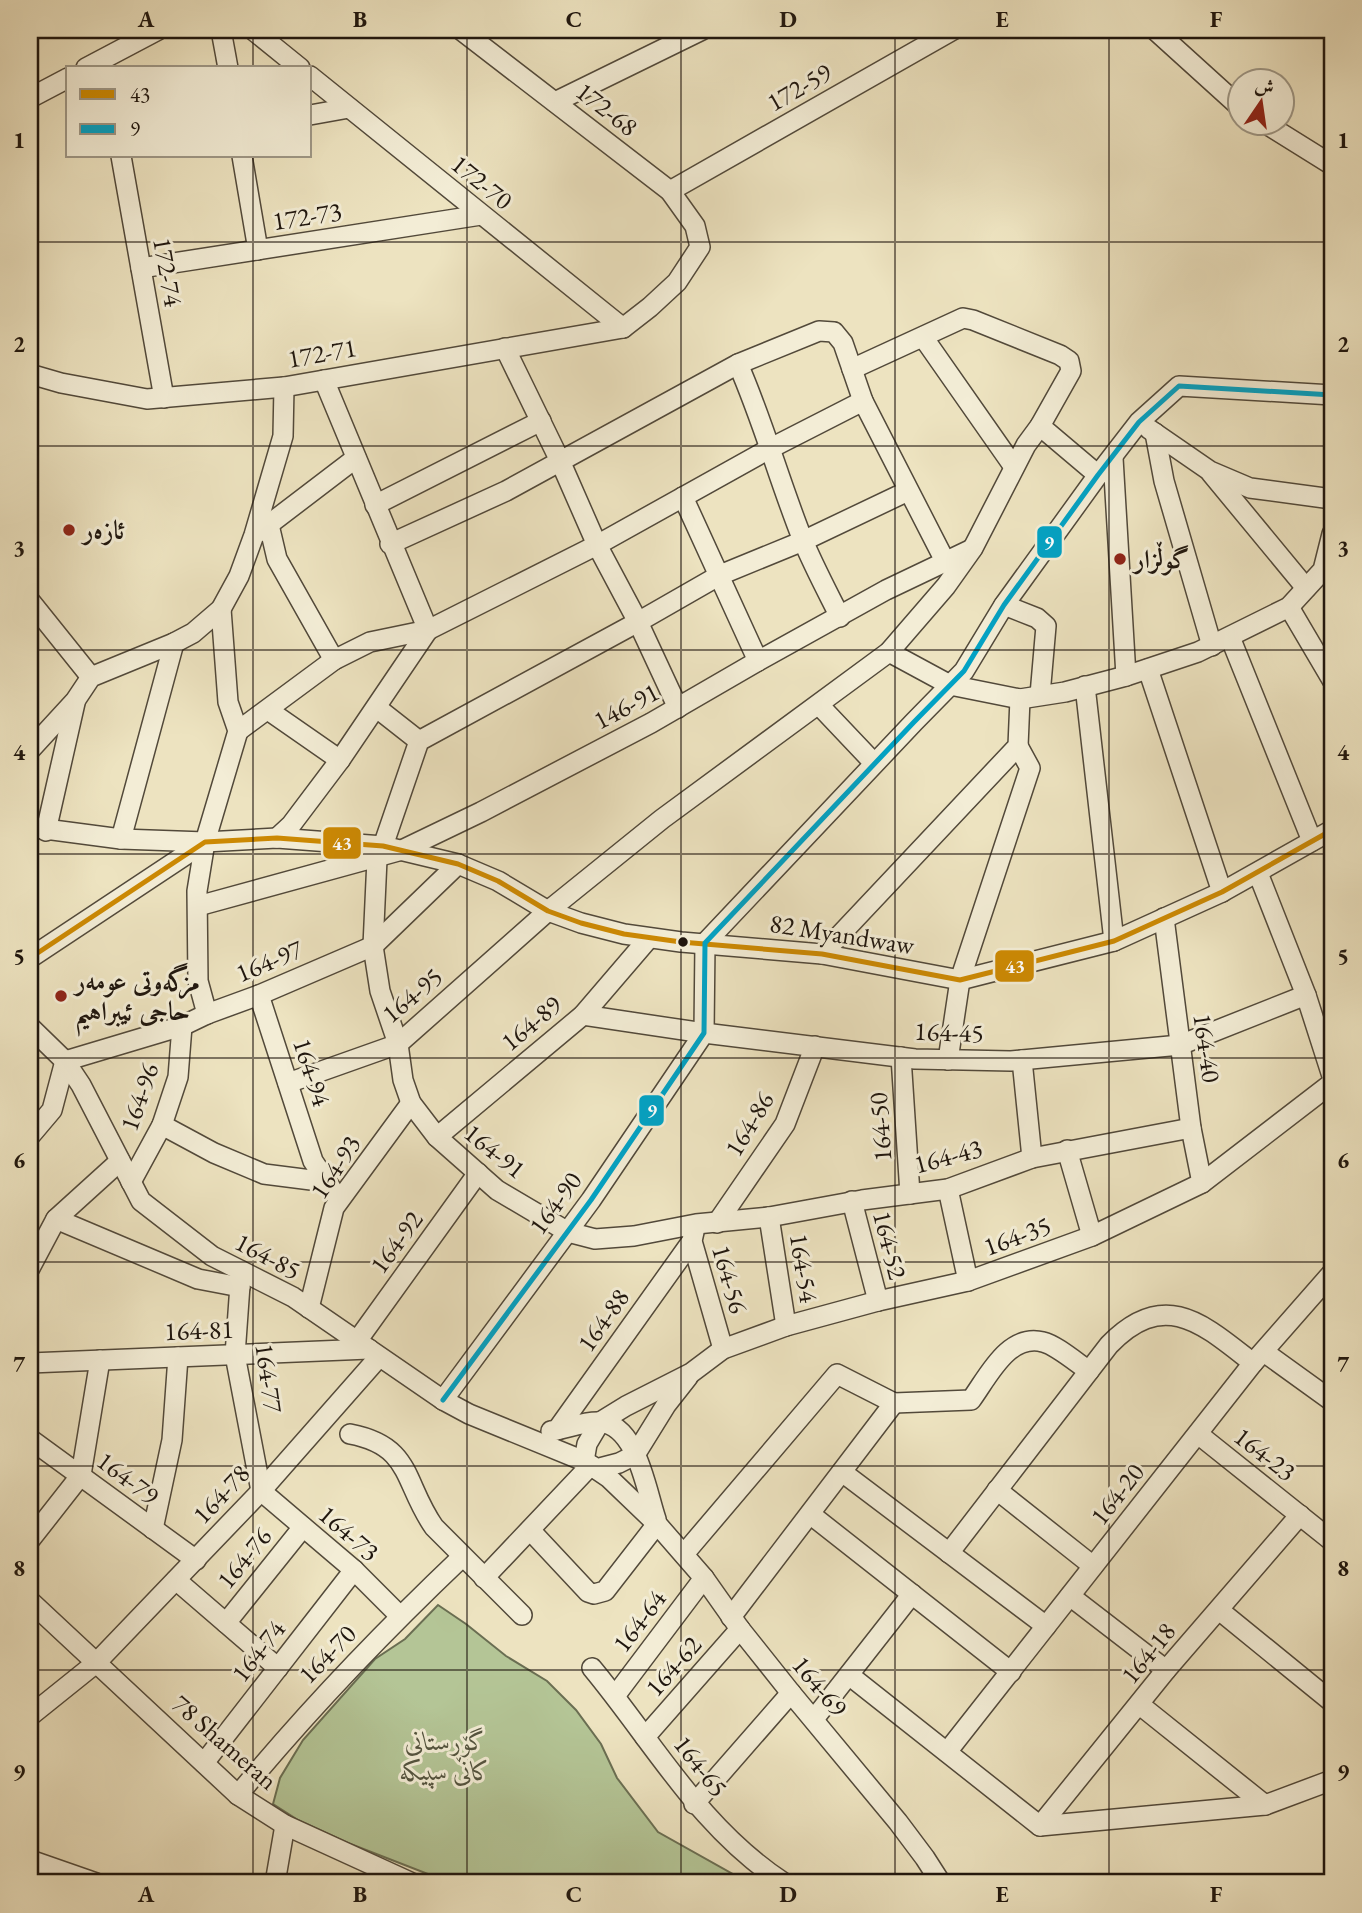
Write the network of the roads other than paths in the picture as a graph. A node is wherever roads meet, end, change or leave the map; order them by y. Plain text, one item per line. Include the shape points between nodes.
1 (158, 30) edge
2 (221, 30) edge
3 (253, 30) edge
4 (461, 30) edge
5 (702, 30) edge
6 (953, 30) edge
7 (1155, 30) edge
8 (98, 65) edge
9 (228, 66) edge
10 (298, 66) edge
11 (312, 78) edge
12 (66, 79) edge
13 (1226, 94) edge
14 (30, 99) edge
15 (555, 102) junction
16 (349, 108) junction
17 (312, 115) edge
18 (1285, 136) edge
19 (1332, 145) edge
20 (1314, 155) junction
21 (121, 158) edge
22 (242, 158) edge
23 (1332, 165) edge
24 (670, 191) junction
25 (481, 215) junction
26 (258, 250) junction
27 (141, 268) junction
28 (622, 328) junction
29 (923, 337) junction
30 (505, 348) junction
31 (738, 364) junction
32 (852, 369) junction
33 (30, 374) edge
34 (324, 380) junction
35 (284, 387) junction
36 (1332, 395) edge
37 (164, 398) junction
38 (863, 401) junction
39 (541, 421) junction
40 (1040, 426) junction
41 (1147, 428) junction
42 (769, 449) junction
43 (356, 458) junction
44 (1112, 458) junction
45 (561, 463) junction
46 (1014, 467) junction
47 (1210, 471) junction
48 (1098, 475) junction
49 (908, 491) junction
50 (683, 497) junction
51 (1332, 499) edge
52 (375, 505) junction
53 (261, 530) junction
54 (1332, 534) edge
55 (803, 541) junction
56 (390, 544) junction
57 (597, 545) junction
58 (973, 548) junction
59 (945, 561) junction
60 (720, 575) junction
61 (1306, 589) junction
62 (31, 603) edge
63 (1004, 605) junction
64 (1289, 607) junction
65 (221, 609) junction
66 (840, 617) junction
67 (638, 622) junction
68 (428, 630) junction
69 (1230, 637) junction
70 (174, 643) junction
71 (1212, 646) junction
72 (889, 652) junction
73 (334, 660) junction
74 (758, 661) junction
75 (1148, 669) junction
76 (1126, 676) junction
77 (91, 677) junction
78 (1332, 680) edge
79 (950, 685) junction
80 (1085, 686) junction
81 (1040, 695) junction
82 (1020, 699) junction
83 (75, 701) junction
84 (819, 705) junction
85 (377, 708) junction
86 (678, 708) junction
87 (268, 710) junction
88 (238, 732) junction
89 (419, 741) junction
90 (1018, 746) junction
91 (30, 750) edge
92 (340, 760) junction
93 (874, 763) junction
94 (38, 829) edge
95 (1332, 830) edge
96 (278, 838) junction
97 (121, 839) junction
98 (1312, 841) junction
99 (205, 842) junction
100 (387, 852) junction
101 (458, 864) junction
102 (1258, 873) junction
103 (1222, 892) junction
104 (198, 906) junction
105 (548, 911) junction
106 (1164, 918) junction
107 (649, 938) junction
108 (1114, 941) junction
109 (705, 943) junction
110 (373, 946) junction
111 (822, 954) junction
112 (30, 958) edge
113 (960, 980) junction
114 (259, 995) junction
115 (1306, 995) junction
116 (206, 1014) junction
117 (583, 1015) junction
118 (182, 1026) junction
119 (30, 1027) edge
120 (704, 1033) junction
121 (1326, 1038) edge
122 (398, 1044) junction
123 (1180, 1045) junction
124 (815, 1046) junction
125 (901, 1057) junction
126 (948, 1059) junction
127 (1022, 1060) junction
128 (65, 1061) junction
129 (1332, 1076) edge
130 (288, 1083) junction
131 (1332, 1083) edge
132 (411, 1103) junction
133 (162, 1125) junction
134 (1191, 1128) junction
135 (30, 1136) edge
136 (437, 1137) junction
137 (1067, 1150) junction
138 (1032, 1157) junction
139 (120, 1161) junction
140 (478, 1173) junction
141 (131, 1182) junction
142 (327, 1182) junction
143 (1202, 1183) junction
144 (948, 1189) junction
145 (910, 1194) junction
146 (339, 1200) junction
147 (852, 1201) junction
148 (769, 1217) junction
149 (56, 1219) junction
150 (717, 1223) junction
151 (568, 1232) junction
152 (694, 1232) junction
153 (1092, 1236) junction
154 (30, 1268) edge
155 (1332, 1273) edge
156 (241, 1279) junction
157 (968, 1281) junction
158 (878, 1301) junction
159 (309, 1308) junction
160 (786, 1326) junction
161 (369, 1349) junction
162 (723, 1349) junction
163 (235, 1355) junction
164 (177, 1357) junction
165 (1259, 1358) junction
166 (100, 1360) junction
167 (30, 1363) edge
168 (1089, 1371) junction
169 (691, 1373) junction
170 (443, 1400) junction
171 (1332, 1401) edge
172 (894, 1403) junction
173 (600, 1422) junction
174 (558, 1430) junction
175 (511, 1431) junction
176 (350, 1434) dead end
177 (1198, 1434) junction
178 (30, 1439) edge
179 (635, 1455) junction
180 (591, 1465) junction
181 (842, 1472) junction
182 (81, 1475) junction
183 (997, 1490) junction
184 (261, 1491) junction
185 (810, 1514) junction
186 (1300, 1515) junction
187 (657, 1524) junction
188 (303, 1527) junction
189 (153, 1529) junction
190 (530, 1530) junction
191 (30, 1540) edge
192 (1332, 1541) edge
193 (948, 1553) junction
194 (684, 1554) junction
195 (462, 1557) junction
196 (196, 1560) junction
197 (1093, 1566) junction
198 (354, 1570) junction
199 (484, 1578) junction
200 (704, 1578) junction
201 (176, 1580) junction
202 (912, 1594) junction
203 (1070, 1596) junction
204 (30, 1601) edge
205 (1219, 1610) junction
206 (522, 1615) dead end
207 (400, 1616) junction
208 (226, 1623) junction
209 (736, 1623) junction
210 (1046, 1626) junction
211 (96, 1663) junction
212 (278, 1668) junction
213 (592, 1668) dead end
214 (1166, 1670) junction
215 (1010, 1672) junction
216 (849, 1675) junction
217 (791, 1693) junction
218 (615, 1696) junction
219 (1332, 1702) edge
220 (1140, 1706) junction
221 (30, 1716) edge
222 (814, 1719) junction
223 (645, 1737) junction
224 (947, 1752) junction
225 (204, 1763) junction
226 (1332, 1780) edge
227 (238, 1795) junction
228 (694, 1804) junction
229 (1265, 1805) junction
230 (285, 1825) junction
231 (1040, 1826) junction
232 (30, 1860) edge
233 (96, 1883) edge
234 (275, 1883) edge
235 (412, 1883) edge
236 (784, 1883) edge
237 (941, 1883) edge

1 - 8 street
2 - 9 street
3 - 10 street
4 - 15 street, 172-68
5 - 15 street
6 - 24 street, 172-59
7 - 13 street
11 - 16 street, 172-70
12 - 14 street
15 - 24 street, 172-68
16 - 17 street
16 - 25 street, 172-70
18 - 20 street
19 - 20 street
20 - 23 street
21 - 27 street, 172-74
22 - 26 street
24 - 28 street, 172-68 via 695,226 700,247 677,282
25 - 26 street, 172-73
25 - 28 street, 172-70
26 - 27 street, 172-73
27 - 37 street, 172-74
28 - 30 street, 172-71
29 - 32 street
29 - 40 street, 164-95 via 963,318 1069,361 1071,371
29 - 46 street
30 - 34 street, 172-71
30 - 39 street
31 - 32 street via 819,331 834,332
31 - 42 street
31 - 45 street
32 - 38 street
33 - 37 street, 172-71 via 147,399
34 - 35 street, 172-71
34 - 43 street
35 - 37 street, 172-71
35 - 53 street via 283,436
36 - 41 street via 1179,386
38 - 42 street
38 - 49 street
39 - 45 street
39 - 52 street
40 - 46 street, 164-95
40 - 48 street
41 - 44 street
41 - 47 street
41 - 71 street
42 - 50 street
42 - 55 street
43 - 52 street
43 - 53 street
44 - 48 street
44 - 76 street
45 - 56 street
45 - 57 street
46 - 58 street, 164-95
47 - 51 street via 1250,488
47 - 61 street
48 - 63 street
49 - 55 street
49 - 59 street
50 - 57 street
50 - 60 street
52 - 56 street
53 - 65 street
53 - 73 street
54 - 61 street via 1323,570
55 - 60 street
55 - 66 street
56 - 68 street
57 - 67 street
57 - 68 street
58 - 59 street, 146-91
58 - 72 street, 164-95
59 - 66 street, 146-91
60 - 67 street
60 - 74 street
61 - 64 street
62 - 77 street
63 - 79 street via 964,671
63 - 81 street via 1046,626
64 - 69 street
64 - 78 street
65 - 70 street
65 - 88 street via 228,702
66 - 74 street, 146-91
67 - 86 street
67 - 89 street
68 - 73 street via 370,642
68 - 85 street
69 - 71 street
69 - 98 street
70 - 77 street
70 - 97 street
71 - 75 street
72 - 79 street
72 - 84 street, 164-95
73 - 87 street
74 - 86 street, 146-91
75 - 76 street
75 - 103 street
76 - 80 street
77 - 83 street
79 - 82 street
79 - 93 street
80 - 81 street
80 - 108 street
81 - 82 street
82 - 90 street
83 - 91 street
83 - 94 street
84 - 93 street
84 - 105 street, 164-95 via 662,819
85 - 89 street
85 - 92 street
86 - 100 street, 146-91 via 493,806
87 - 88 street
87 - 92 street
88 - 99 street
89 - 100 street
90 - 111 street
90 - 113 street via 1030,768
92 - 96 street
93 - 109 street
94 - 97 street, 82 Myandwaw
95 - 98 street, 82 Myandwaw
96 - 99 street, 82 Myandwaw
96 - 100 street, 82 Myandwaw
97 - 99 street, 82 Myandwaw
98 - 102 street, 82 Myandwaw
99 - 104 street
99 - 112 street
100 - 101 street, 82 Myandwaw
100 - 104 street, 146-91
100 - 110 street
101 - 105 street, 82 Myandwaw
101 - 110 street
102 - 103 street, 82 Myandwaw
102 - 115 street
103 - 106 street, 82 Myandwaw
104 - 116 street via 198,981
105 - 107 street, 82 Myandwaw
105 - 122 street, 164-95
106 - 108 street, 82 Myandwaw
106 - 123 street, 164-40
107 - 109 street, 82 Myandwaw
107 - 117 street, 164-89
108 - 113 street, 82 Myandwaw
109 - 111 street, 82 Myandwaw
109 - 120 street
110 - 114 street, 164-97
110 - 122 street, 164-91 via 380,991
111 - 113 street, 82 Myandwaw
113 - 126 street
114 - 116 street, 164-97
114 - 130 street, 164-94
115 - 121 street
115 - 123 street, 164-45
116 - 118 street, 164-97
117 - 120 street, 164-45
117 - 136 street, 164-89
118 - 128 street, 164-97
118 - 133 street, 164-96 via 178,1077
119 - 128 street
120 - 124 street, 164-45
120 - 151 street, 164-90
121 - 129 street
122 - 130 street, 164-95
122 - 132 street, 164-91
123 - 127 street, 164-45
123 - 134 street, 164-40
124 - 125 street, 164-45
124 - 150 street, 164-86 via 785,1124
125 - 126 street, 164-45
125 - 145 street, 164-50
126 - 127 street, 164-45
127 - 138 street
128 - 135 street via 52,1110
128 - 139 street, 164-85
130 - 142 street, 164-94 via 313,1161
131 - 143 street, 164-35
132 - 136 street, 164-91
132 - 146 street, 164-93
133 - 141 street, 164-96
133 - 142 street, 164-93 via 264,1174
134 - 137 street, 164-43
134 - 143 street, 164-40
136 - 140 street, 164-91
137 - 138 street, 164-43
137 - 153 street
138 - 144 street, 164-43
139 - 141 street, 164-85
139 - 149 street
140 - 151 street, 164-91 via 497,1190
140 - 161 street, 164-92
141 - 156 street, 164-85 via 141,1201
142 - 146 street, 164-94
143 - 153 street, 164-35
144 - 145 street, 164-43
144 - 157 street
145 - 147 street, 164-43
146 - 159 street, 164-93
147 - 148 street, 164-43
147 - 158 street, 164-52
148 - 150 street, 164-43
148 - 160 street, 164-54
149 - 154 street
149 - 156 street via 198,1279
150 - 152 street, 164-91
151 - 152 street, 164-91 via 595,1239
151 - 170 street, 164-90
152 - 162 street, 164-56
152 - 174 street, 164-88
153 - 157 street, 164-35
155 - 165 street, 164-20
156 - 159 street, 164-85
156 - 163 street, 164-77
157 - 158 street, 164-35
158 - 160 street, 164-35
159 - 161 street, 164-85
160 - 162 street, 164-35
161 - 163 street, 164-81
161 - 170 street, 164-85
161 - 184 street, 164-78
162 - 169 street, 164-35
163 - 164 street, 164-81
163 - 184 street, 164-77
164 - 166 street, 164-81
164 - 189 street via 172,1440
165 - 168 street via 1189,1318 1158,1316 1120,1334
165 - 171 street
165 - 177 street, 164-20
166 - 167 street, 164-81
166 - 182 street
168 - 172 street via 1044,1342 1025,1341 1014,1345 971,1399
168 - 183 street
169 - 173 street, 164-35
169 - 179 street, 164-35
170 - 175 street, 164-85
172 - 181 street, 164-62
172 - 194 street via 837,1374
173 - 174 street, 164-85
173 - 179 street, 164-69 via 622,1431
173 - 180 street via 587,1444
174 - 175 street, 164-85
175 - 180 street, 164-85
176 - 195 street via 376,1441 398,1458 422,1510
177 - 186 street, 164-23
177 - 197 street, 164-20
178 - 182 street, 164-79
179 - 180 street via 619,1463
179 - 187 street, 164-69
180 - 187 street, 164-69
180 - 190 street
181 - 185 street, 164-62
181 - 193 street
182 - 189 street, 164-79
182 - 191 street
183 - 193 street
183 - 197 street
184 - 188 street, 164-73
184 - 196 street, 164-78
185 - 202 street
185 - 209 street, 164-62
186 - 192 street, 164-23
186 - 205 street, 164-18
187 - 190 street via 605,1591 594,1594
187 - 194 street, 164-69
188 - 198 street, 164-73
188 - 208 street, 164-76
189 - 196 street, 164-79
190 - 199 street
193 - 210 street
194 - 200 street, 164-69
195 - 199 street
195 - 207 street, 164-70
196 - 201 street, 164-78
197 - 203 street, 164-20
198 - 207 street, 164-73
198 - 212 street, 164-74
199 - 206 street
200 - 209 street, 164-69
200 - 218 street, 164-64
201 - 208 street
201 - 211 street, 164-78
202 - 215 street
202 - 216 street
203 - 210 street, 164-20
203 - 214 street
204 - 211 street, 78 Shameran
205 - 214 street, 164-18
205 - 219 street
207 - 227 street, 164-70 via 293,1727
208 - 212 street
209 - 217 street, 164-69
209 - 223 street, 164-62
210 - 215 street, 164-20
211 - 221 street, 164-78
211 - 225 street, 78 Shameran
212 - 225 street, 164-74
213 - 218 street, 164-65
214 - 220 street, 164-18
215 - 224 street, 164-20
216 - 222 street
216 - 224 street
217 - 222 street, 164-69
217 - 228 street
218 - 223 street, 164-65
220 - 229 street
220 - 231 street, 164-18
222 - 237 street, 164-69
223 - 228 street, 164-65
224 - 231 street
225 - 227 street, 78 Shameran
226 - 229 street
227 - 230 street, 78 Shameran
228 - 236 street, 164-65 via 737,1847
229 - 231 street
230 - 234 street
230 - 235 street, 78 Shameran
232 - 233 street

